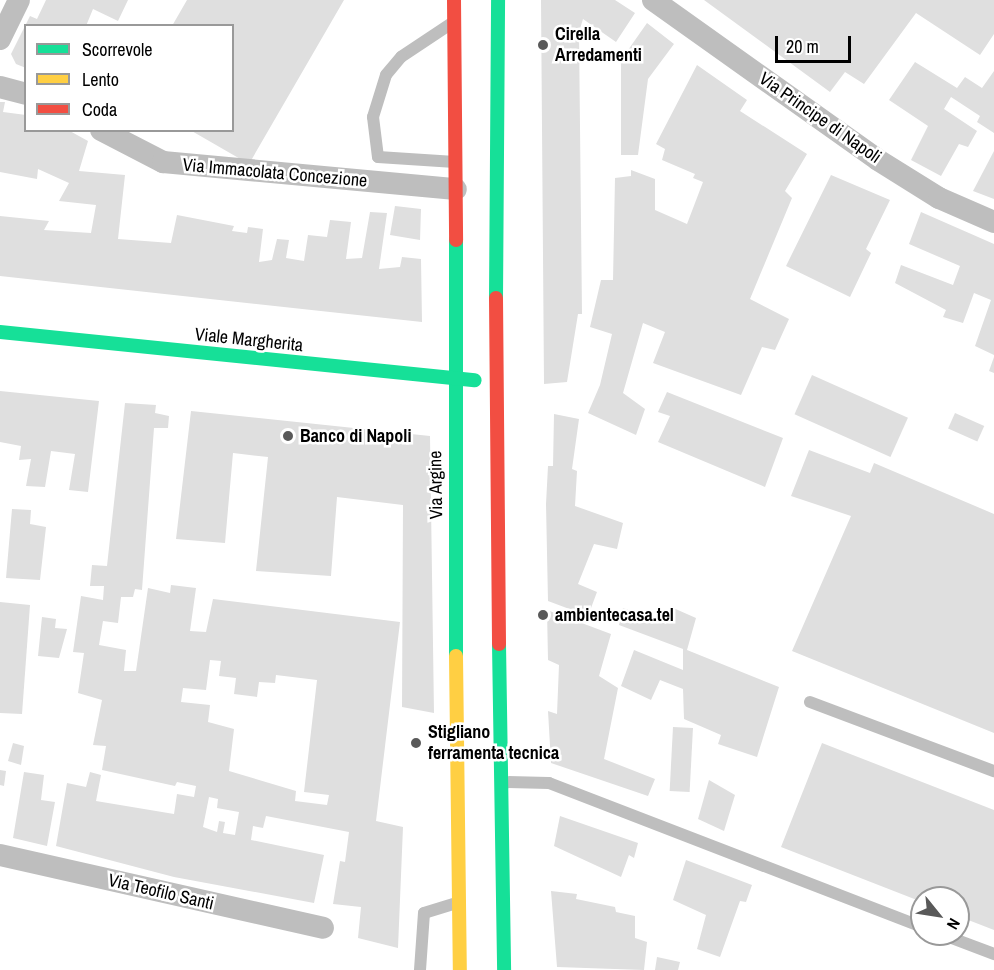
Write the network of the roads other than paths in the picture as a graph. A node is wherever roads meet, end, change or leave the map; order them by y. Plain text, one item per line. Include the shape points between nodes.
1 (19, 0) edge
2 (454, 0) edge
3 (498, 0) edge
4 (653, 0) edge
5 (453, 23) junction
6 (0, 39) edge
7 (0, 87) edge
8 (24, 93) edge
9 (105, 132) edge
10 (456, 162) junction
11 (456, 189) junction
12 (994, 222) edge
13 (0, 332) edge
14 (453, 380) junction
15 (495, 380) junction
16 (810, 702) dead end
17 (994, 771) edge
18 (502, 783) junction
19 (0, 855) edge
20 (460, 902) junction
21 (910, 922) edge
22 (322, 928) dead end
23 (970, 945) edge
24 (994, 954) edge
25 (420, 970) edge
26 (460, 970) edge
27 (504, 970) edge

1 - 6 street
2 - 5 street, Via Argine
3 - 15 street
4 - 12 street, Via Principe di Napoli via 878,160 939,198
5 - 10 street, Via Argine
5 - 10 lane via 401,57 386,75 373,117 378,157
7 - 8 street
9 - 11 street, Via Immacolata Concezione via 163,162
10 - 11 street, Via Argine
11 - 14 street, Via Argine
13 - 14 street, Viale Margherita
14 - 15 street, Viale Margherita
14 - 20 street, Via Argine
15 - 18 street
16 - 17 lane
18 - 21 lane via 549,783
18 - 27 street
19 - 22 street, Via Teofilo Santi
20 - 25 lane via 424,913
20 - 26 street, Via Argine
23 - 24 lane

